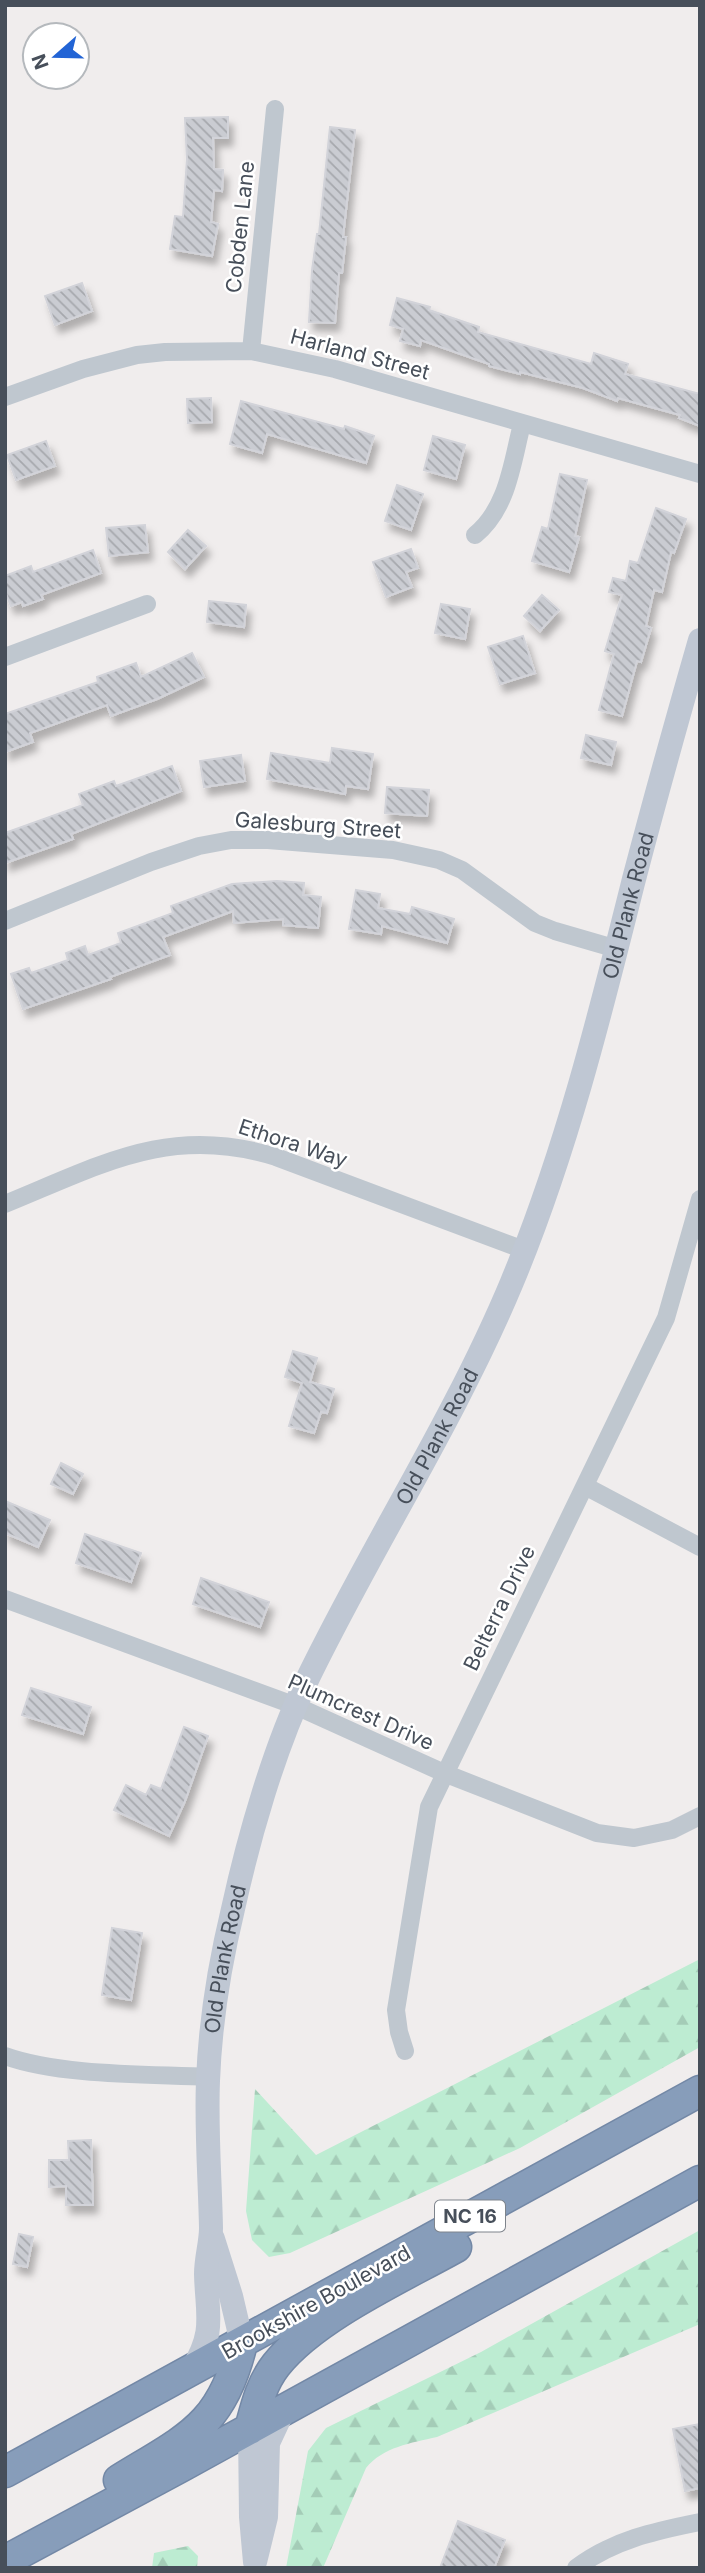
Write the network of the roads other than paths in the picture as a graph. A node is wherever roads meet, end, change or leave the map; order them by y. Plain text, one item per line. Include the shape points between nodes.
1 (275, 108) dead end
2 (251, 351) junction
3 (5, 397) edge
4 (522, 424) junction
5 (700, 474) edge
6 (475, 535) dead end
7 (147, 604) dead end
8 (700, 640) edge
9 (5, 657) edge
10 (5, 921) edge
11 (617, 949) junction
12 (700, 1199) edge
13 (5, 1204) edge
14 (524, 1250) junction
15 (585, 1486) junction
16 (700, 1547) edge
17 (5, 1600) edge
18 (296, 1706) junction
19 (444, 1773) junction
20 (700, 1816) edge
21 (405, 2052) dead end
22 (5, 2056) edge
23 (208, 2077) junction
24 (700, 2091) edge
25 (700, 2181) edge
26 (515, 2192) junction
27 (211, 2232) junction
28 (242, 2343) junction
29 (192, 2370) junction
30 (283, 2411) junction
31 (250, 2429) junction
32 (5, 2472) edge
33 (700, 2522) edge
34 (5, 2547) edge
35 (5, 2561) edge
36 (255, 2565) edge
37 (576, 2568) edge

1 - 2 street, Cobden Lane
2 - 3 street, Harland Street via 137,355
2 - 4 street, Harland Street via 335,369
4 - 5 street, Harland Street
4 - 6 street via 499,508
7 - 9 street
8 - 11 street, Old Plank Road
10 - 11 street, Galesburg Street via 200,846 231,839 268,840 393,850 439,860 463,870 535,923
11 - 14 street, Old Plank Road via 577,1093
12 - 15 street, Belterra Drive via 666,1318
13 - 14 street, Ethora Way via 136,1153 176,1144 217,1144 276,1157
14 - 18 street, Old Plank Road via 479,1356
15 - 16 street
15 - 19 street, Belterra Drive
17 - 18 street, Plumcrest Drive
18 - 19 street, Plumcrest Drive
18 - 23 street, Old Plank Road via 233,1909
19 - 20 street, Plumcrest Drive via 597,1833 635,1838 672,1830
19 - 21 street, Belterra Drive via 429,1807 396,2010
22 - 23 street via 101,2072
23 - 27 street, Old Plank Road
24 - 26 highway, Brookshire Boulevard / NC 16
25 - 30 highway
26 - 28 highway, Brookshire Boulevard / NC 16
26 - 31 highway via 498,2223 296,2343 260,2391
27 - 28 street, Old Plank Road
27 - 29 street, Old Plank Road via 206,2271 207,2337
28 - 29 highway, Brookshire Boulevard / NC 16
28 - 34 highway via 224,2397 191,2435
29 - 32 highway, Brookshire Boulevard / NC 16
30 - 31 highway
30 - 36 street via 268,2443 266,2517
31 - 35 highway
31 - 36 street
33 - 37 street via 625,2540

